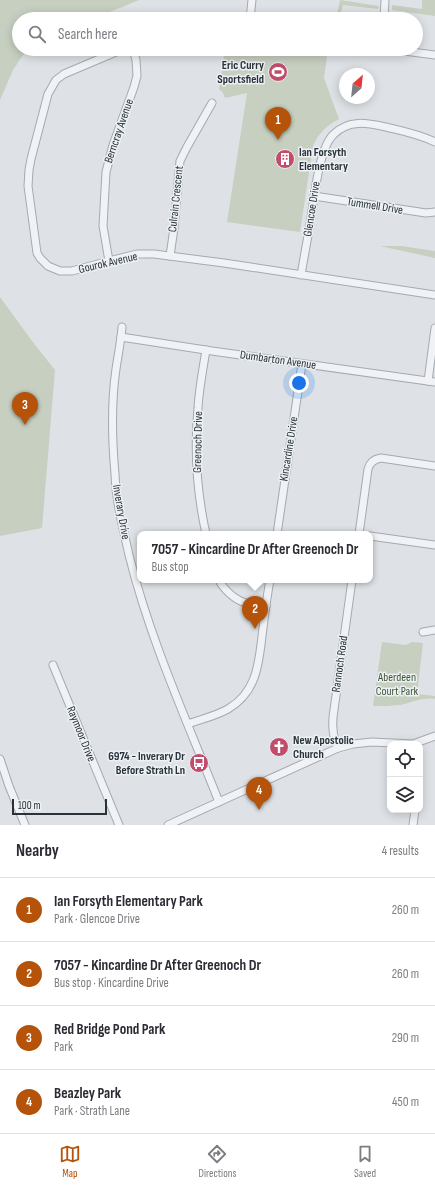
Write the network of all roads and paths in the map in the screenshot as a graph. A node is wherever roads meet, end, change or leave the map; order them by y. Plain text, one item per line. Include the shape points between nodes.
1 (252, 0) edge
2 (385, 0) edge
3 (251, 12) edge
4 (384, 12) edge
5 (423, 53) edge
6 (435, 55) edge
7 (106, 56) edge
8 (135, 56) edge
9 (212, 103) dead end
10 (435, 142) edge
11 (314, 196) junction
12 (435, 212) edge
13 (170, 256) junction
14 (109, 261) junction
15 (301, 275) junction
16 (435, 295) edge
17 (122, 327) dead end
18 (435, 328) edge
19 (121, 337) junction
20 (206, 350) junction
21 (302, 364) junction
22 (432, 381) edge
23 (435, 466) edge
24 (206, 531) edge
25 (277, 531) edge
26 (359, 531) edge
27 (373, 536) edge
28 (435, 545) edge
29 (221, 583) edge
30 (270, 583) edge
31 (352, 583) edge
32 (266, 606) junction
33 (435, 630) edge
34 (423, 632) dead end
35 (53, 665) dead end
36 (188, 724) junction
37 (435, 736) edge
38 (421, 741) edge
39 (387, 743) edge
40 (338, 748) junction
41 (0, 759) edge
42 (219, 802) junction
43 (415, 813) edge
44 (25, 825) edge
45 (119, 825) edge
46 (168, 825) edge
47 (413, 825) edge

1 - 3 street
2 - 4 street
5 - 6 street
7 - 14 street, Gourok Avenue via 64,74 53,84 31,159 28,186 38,253 44,263 66,272
8 - 14 street, Berncray Avenue via 137,76 106,172 103,226
9 - 13 street, Culrain Crescent via 180,161
10 - 11 street, Glencoe Drive via 414,133 364,123 345,126 335,132 327,143
11 - 12 street, Tummell Drive via 426,213
11 - 15 street, Glencoe Drive
13 - 14 street, Gourok Avenue via 137,254
13 - 15 street, Gourok Avenue
15 - 16 street, Gourok Avenue
17 - 19 street, Inverary Drive
18 - 22 street
19 - 20 street, Dumbarton Avenue
19 - 36 street, Inverary Drive via 116,370 113,441 120,519 137,586 158,651
20 - 21 street, Dumbarton Avenue
20 - 24 street, Greenoch Drive via 196,444 197,479
21 - 22 street, Dumbarton Avenue
21 - 25 street, Kincardine Drive
23 - 26 street via 381,458 372,462 368,469
27 - 28 street
29 - 32 street via 245,603
30 - 32 street
31 - 40 street, Rannoch Road via 332,717 334,741
32 - 36 street via 259,663 251,685 241,699 228,709
33 - 34 street
35 - 45 street, Raymoor Drive
36 - 42 street, Inverary Drive
37 - 38 street
39 - 40 street via 353,744
40 - 42 street
41 - 44 street
42 - 46 street
43 - 47 street

